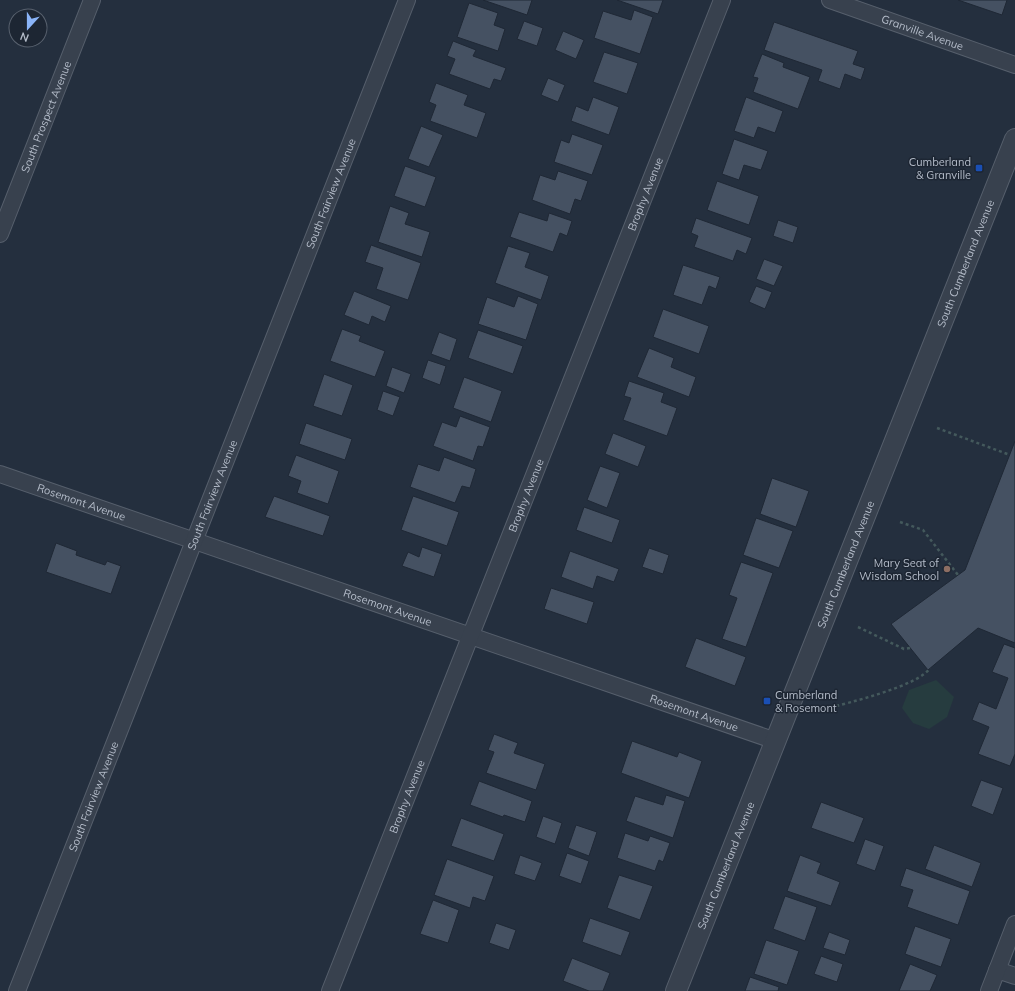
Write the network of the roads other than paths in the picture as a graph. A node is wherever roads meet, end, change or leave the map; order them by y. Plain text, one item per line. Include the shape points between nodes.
1 (92, 0) edge
2 (407, 0) edge
3 (722, 0) edge
4 (830, 0) edge
5 (1015, 65) edge
6 (1015, 139) edge
7 (0, 234) edge
8 (0, 474) edge
9 (195, 541) junction
10 (471, 636) junction
11 (776, 741) junction
12 (1015, 924) edge
13 (997, 970) junction
14 (1015, 976) edge
15 (18, 991) edge
16 (330, 991) edge
17 (676, 991) edge
18 (989, 991) edge

1 - 7 street, South Prospect Avenue
2 - 9 street, South Fairview Avenue
3 - 10 street, Brophy Avenue
4 - 5 street, Granville Avenue
6 - 11 street, South Cumberland Avenue
8 - 9 street, Rosemont Avenue
9 - 10 street, Rosemont Avenue
9 - 15 street, South Fairview Avenue
10 - 11 street, Rosemont Avenue
10 - 16 street, Brophy Avenue
11 - 17 street, South Cumberland Avenue
12 - 13 street
13 - 14 street
13 - 18 street

